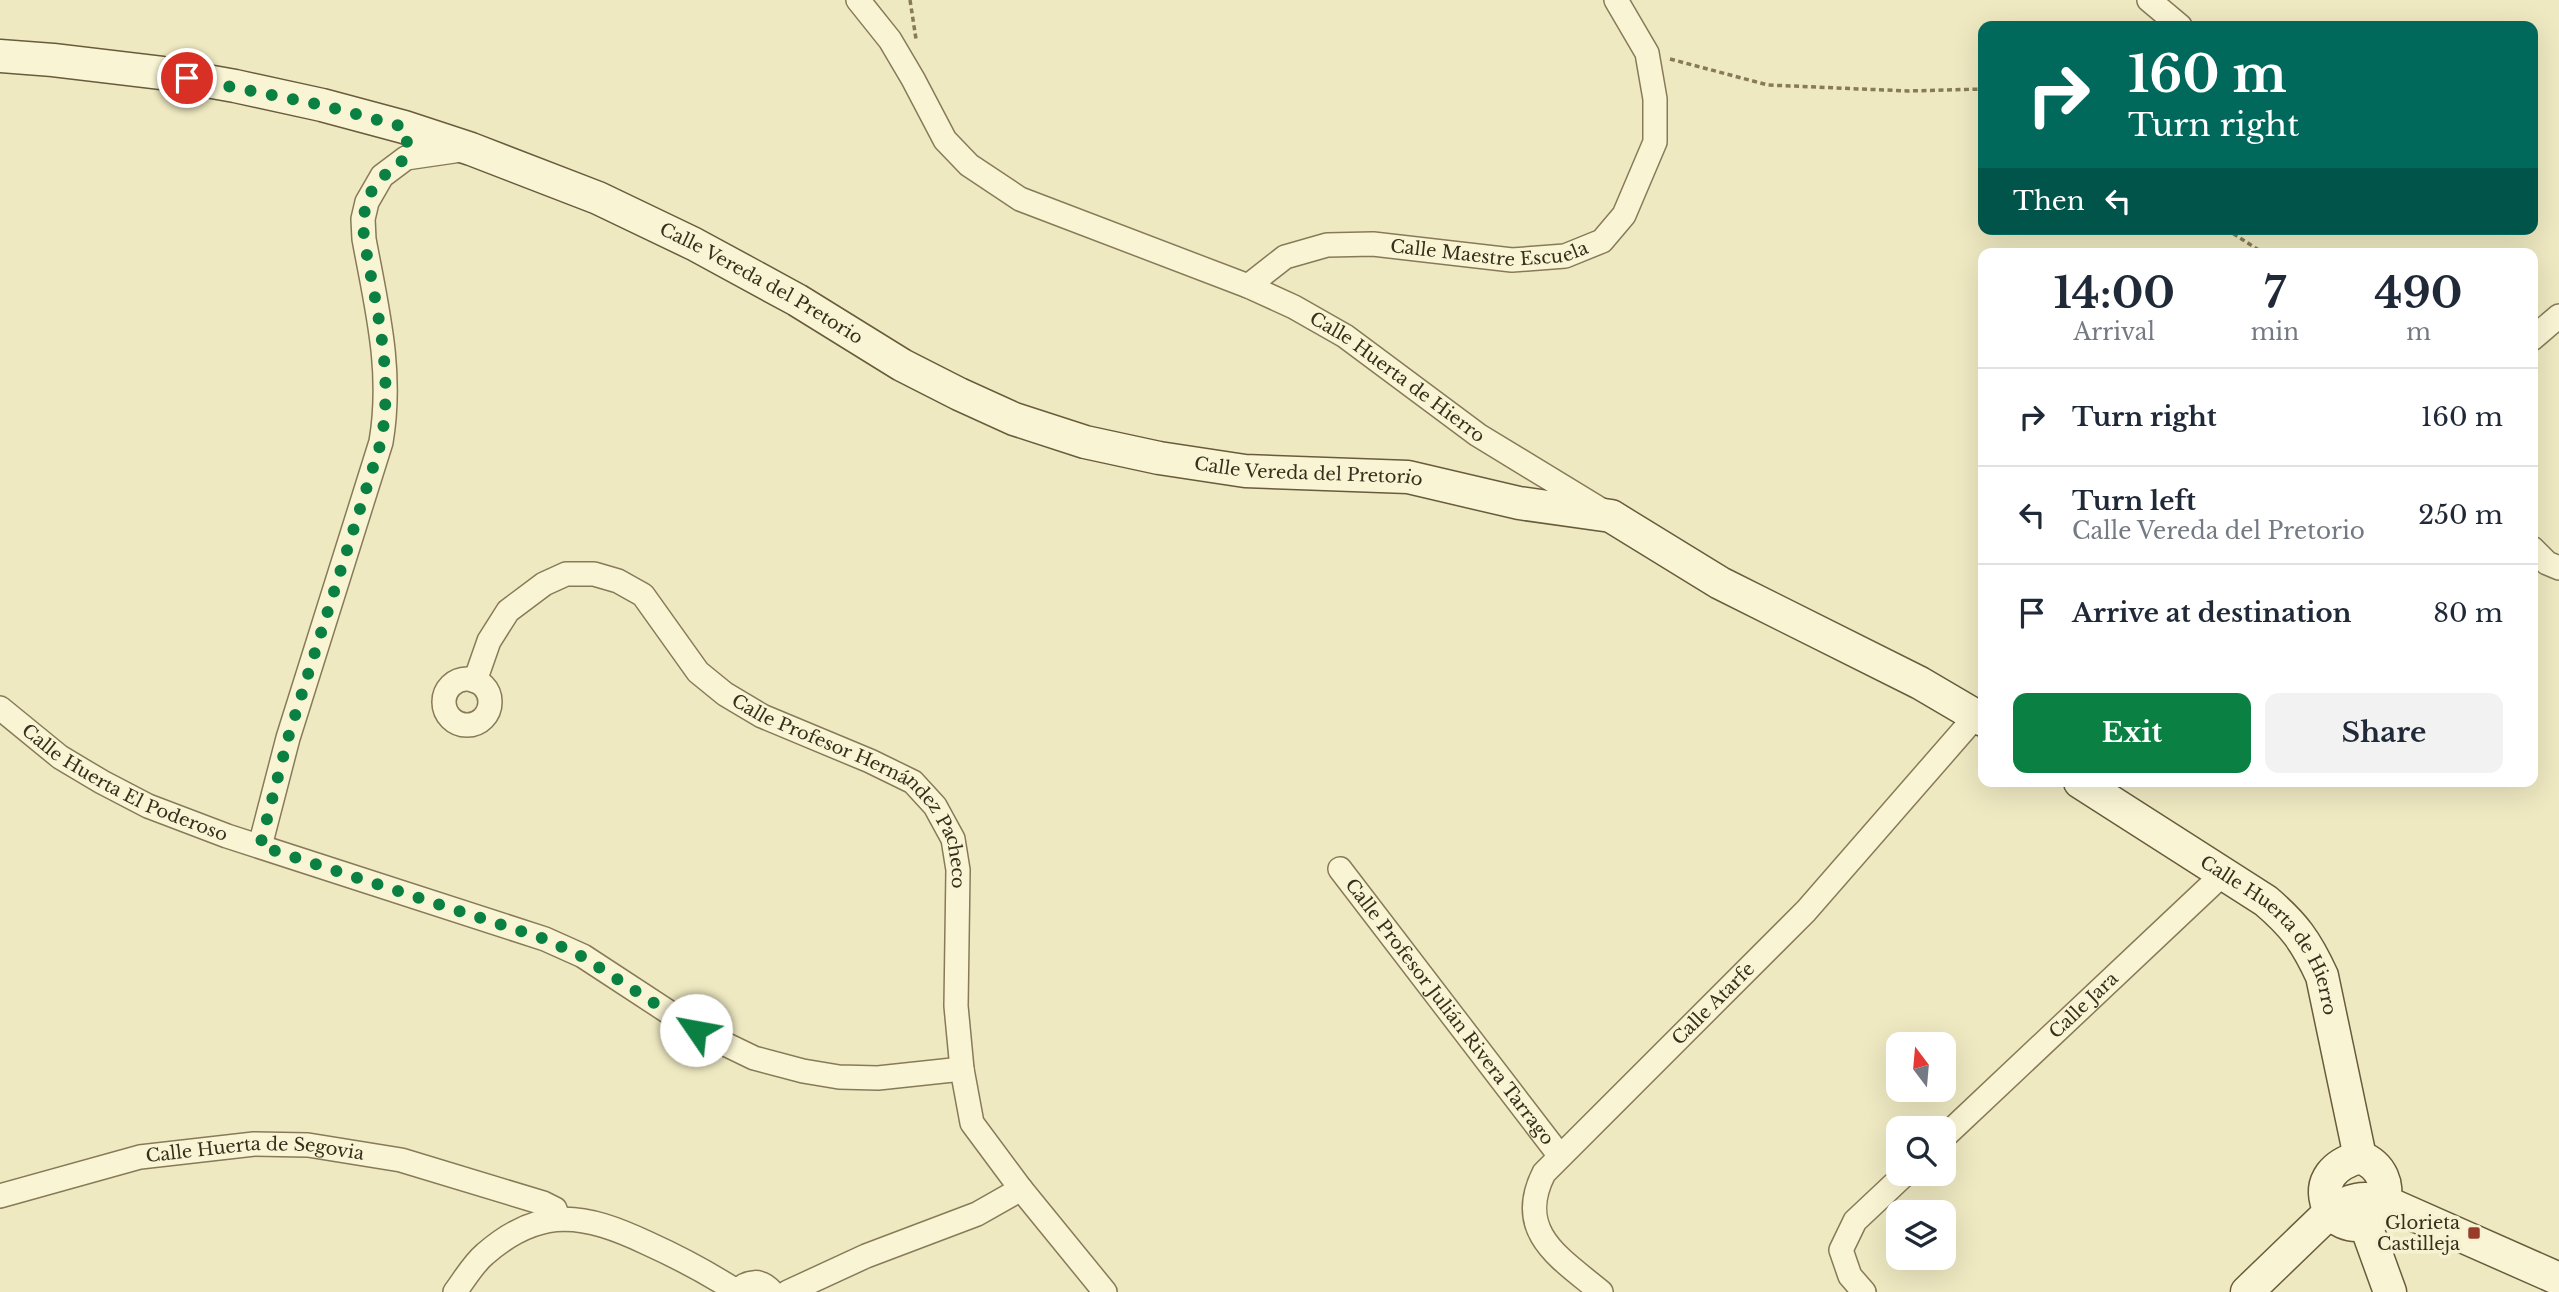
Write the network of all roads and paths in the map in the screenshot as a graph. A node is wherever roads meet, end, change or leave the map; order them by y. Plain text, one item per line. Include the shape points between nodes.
1 (858, 0) edge
2 (1616, 0) edge
3 (2149, 0) edge
4 (2174, 21) edge
5 (1647, 53) junction
6 (0, 56) edge
7 (1978, 89) edge
8 (405, 143) junction
9 (2234, 235) edge
10 (2255, 248) edge
11 (1248, 286) junction
12 (2559, 316) edge
13 (2538, 335) edge
14 (1538, 472) junction
15 (1520, 503) junction
16 (1611, 516) junction
17 (2538, 554) edge
18 (2559, 568) edge
19 (475, 681) dead end
20 (4, 715) edge
21 (1978, 717) edge
22 (1978, 719) edge
23 (2088, 787) edge
24 (260, 846) junction
25 (1340, 869) dead end
26 (2223, 874) junction
27 (962, 1069) junction
28 (1956, 1126) edge
29 (1560, 1156) junction
30 (2360, 1157) junction
31 (1892, 1186) edge
32 (1021, 1189) junction
33 (509, 1192) junction
34 (0, 1196) edge
35 (2359, 1209) junction
36 (558, 1218) junction
37 (519, 1230) junction
38 (2559, 1279) edge
39 (455, 1292) edge
40 (736, 1292) edge
41 (772, 1292) edge
42 (788, 1292) edge
43 (1105, 1292) edge
44 (1601, 1292) edge
45 (1864, 1292) edge
46 (2247, 1292) edge
47 (2390, 1292) edge

1 - 11 street, Calle Huerta de Hierro via 890,40 945,140 969,165 1020,200
2 - 5 street, Calle Maestre Escuela
3 - 4 street
5 - 7 path via 1768,85
5 - 11 street, Calle Maestre Escuela via 1656,99 1655,142 1624,215 1602,241 1565,256 1512,260 1373,244 1327,245 1285,257
6 - 8 street, Calle Vereda del Pretorio via 235,86 322,105
8 - 15 street, Calle Vereda del Pretorio via 471,149 598,198 797,300 902,365 1014,419 1085,442 1245,471 1408,477
8 - 24 street via 374,187 363,219 386,360 387,410 381,442 288,738
9 - 10 path
11 - 14 street, Calle Huerta de Hierro via 1345,336 1478,435
12 - 13 street
14 - 15 street via 1537,488
14 - 16 street, Calle Huerta de Hierro
15 - 16 street, Calle Vereda del Pretorio
16 - 21 street, Calle Huerta de Hierro via 1720,583 1920,683
17 - 18 street
19 - 27 street, Calle Profesor Hernández Pacheco via 489,641 508,611 566,574 594,574 643,595 698,672 725,694 761,716 913,782 935,806 953,839 958,870 956,1006
20 - 24 street, Calle Huerta El Poderoso via 60,757 148,806
22 - 29 street, Calle Atarfe via 1806,911
23 - 26 street, Calle Huerta de Hierro
24 - 27 street, Calle Huerta El Poderoso via 545,939 583,957 696,1030 754,1058 839,1077 878,1079
25 - 29 street, Calle Profesor Julián Rivera Tarrago
26 - 28 street, Calle Jara
26 - 30 street, Calle Huerta de Hierro via 2290,921 2309,948 2329,1001
27 - 32 street, Calle Profesor Hernández Pacheco via 972,1123
29 - 44 street, Calle Atarfe via 1534,1191 1536,1226 1561,1258
30 - 35 street via 2383,1175 2386,1194
30 - 35 street via 2336,1167 2324,1189
31 - 45 street via 1856,1221 1841,1250 1850,1276
32 - 42 street via 977,1214 866,1256
32 - 43 street, Calle Profesor Hernández Pacheco
33 - 34 street, Calle Huerta de Segovia via 379,1155 308,1145 254,1144 140,1157
33 - 36 street, Calle Huerta de Segovia via 543,1202 555,1209
33 - 37 street
35 - 38 street
35 - 46 street
35 - 47 street
36 - 37 street
36 - 40 street via 612,1226
37 - 39 street via 483,1255
40 - 41 street via 758,1282

